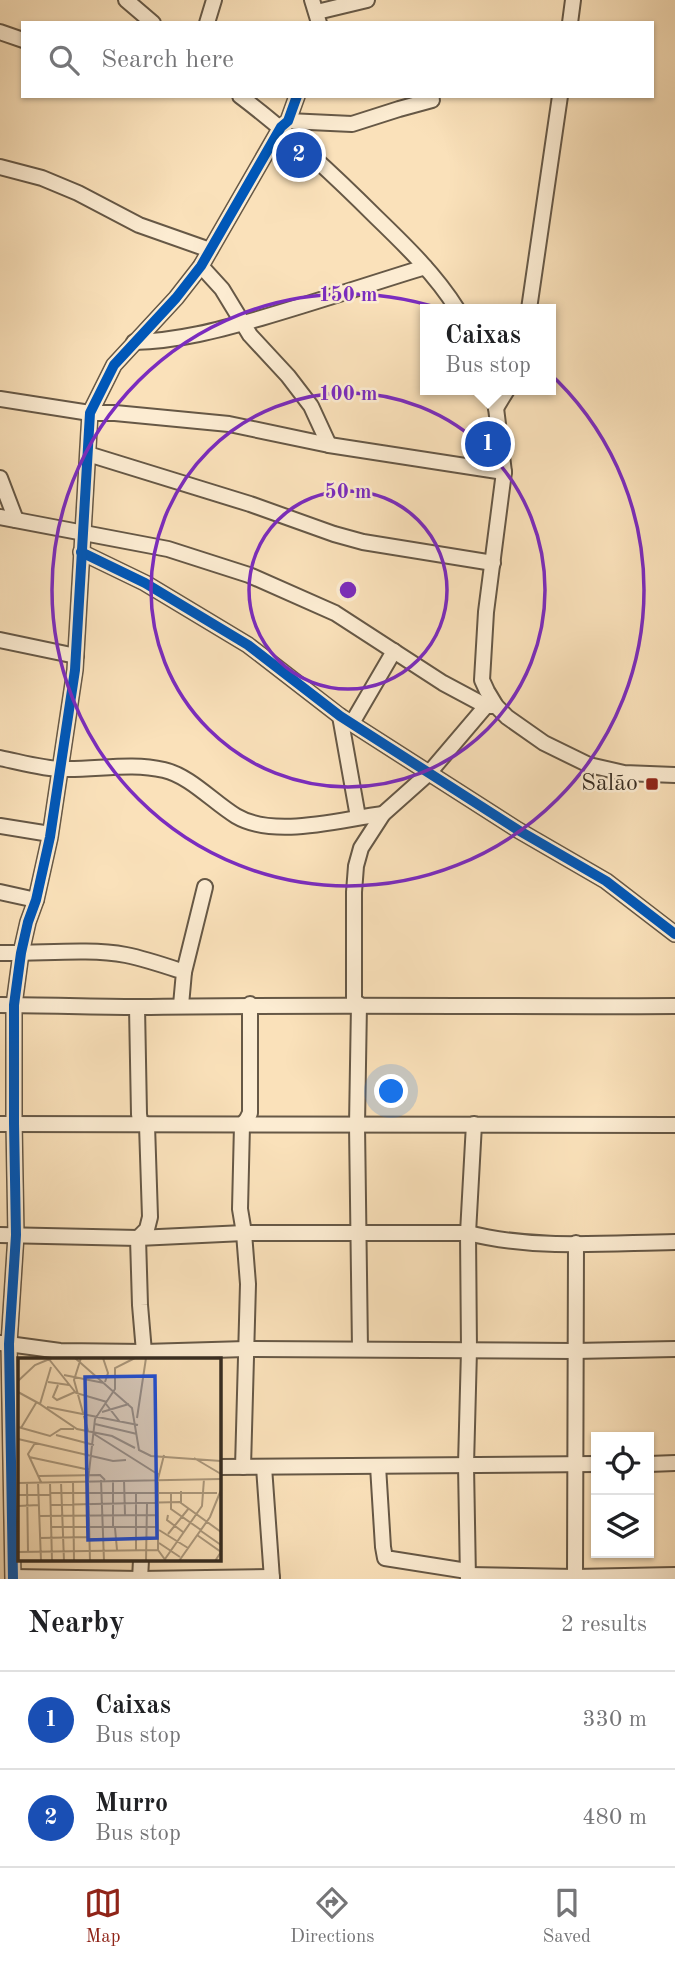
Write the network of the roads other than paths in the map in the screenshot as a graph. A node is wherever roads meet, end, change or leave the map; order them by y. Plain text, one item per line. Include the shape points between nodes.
1 (126, 0) edge
2 (214, 0) edge
3 (367, 0) edge
4 (573, 0) edge
5 (316, 12) edge
6 (151, 21) edge
7 (207, 21) edge
8 (570, 21) edge
9 (0, 32) edge
10 (21, 39) edge
11 (243, 98) edge
12 (296, 98) edge
13 (560, 98) edge
14 (432, 100) dead end
15 (285, 124) junction
16 (0, 167) edge
17 (210, 250) junction
18 (201, 266) junction
19 (425, 267) junction
20 (453, 304) edge
21 (530, 304) edge
22 (243, 323) junction
23 (134, 342) junction
24 (492, 395) edge
25 (503, 395) edge
26 (0, 399) edge
27 (496, 408) junction
28 (90, 413) junction
29 (329, 444) junction
30 (88, 454) junction
31 (504, 472) junction
32 (0, 478) edge
33 (0, 517) edge
34 (16, 520) junction
35 (83, 532) junction
36 (81, 552) junction
37 (493, 563) junction
38 (0, 640) edge
39 (394, 651) junction
40 (76, 656) junction
41 (491, 706) junction
42 (346, 719) junction
43 (0, 758) edge
44 (61, 770) junction
45 (429, 773) junction
46 (675, 775) edge
47 (383, 814) junction
48 (358, 817) junction
49 (0, 826) edge
50 (50, 834) junction
51 (205, 887) dead end
52 (0, 892) edge
53 (36, 900) junction
54 (675, 934) edge
55 (0, 953) edge
56 (21, 953) junction
57 (184, 972) junction
58 (250, 1004) junction
59 (357, 1004) junction
60 (7, 1005) edge
61 (181, 1005) junction
62 (675, 1006) edge
63 (137, 1007) junction
64 (7, 1124) edge
65 (474, 1124) junction
66 (147, 1125) junction
67 (242, 1125) junction
68 (357, 1125) junction
69 (675, 1125) edge
70 (244, 1233) junction
71 (359, 1233) junction
72 (468, 1233) junction
73 (0, 1235) edge
74 (16, 1236) junction
75 (138, 1238) junction
76 (675, 1242) edge
77 (576, 1243) junction
78 (4, 1344) edge
79 (246, 1349) junction
80 (360, 1349) junction
81 (675, 1349) edge
82 (469, 1350) junction
83 (574, 1351) junction
84 (146, 1356) edge
85 (10, 1456) edge
86 (675, 1463) edge
87 (576, 1464) junction
88 (591, 1464) edge
89 (654, 1464) edge
90 (466, 1465) junction
91 (378, 1466) junction
92 (220, 1467) edge
93 (243, 1467) junction
94 (264, 1467) junction
95 (6, 1555) edge
96 (467, 1575) edge
97 (675, 1575) edge
98 (13, 1578) edge
99 (272, 1578) edge
100 (575, 1578) edge
101 (140, 1579) edge

1 - 6 street
2 - 7 street
3 - 5 street
4 - 8 street
9 - 10 street
11 - 15 street
12 - 15 street
13 - 21 street
14 - 15 street via 352,124
15 - 17 street
15 - 19 street
16 - 17 street via 42,178 139,225
17 - 18 street
18 - 22 street
18 - 23 street
19 - 20 street
19 - 22 street
22 - 23 street via 178,339
22 - 29 street via 303,396
23 - 28 street via 114,365
24 - 27 street
25 - 27 street
26 - 28 street
27 - 31 street
28 - 29 street via 229,425
28 - 30 street
29 - 31 street
30 - 35 street
30 - 37 street via 363,542
31 - 37 street
32 - 34 street
33 - 34 street
34 - 35 street
35 - 36 street
35 - 39 street via 169,550 249,575 335,613
36 - 40 street
36 - 42 street via 145,583 248,645
37 - 41 street via 482,680
38 - 40 street
39 - 41 street
39 - 42 street
40 - 44 street
41 - 45 street
41 - 46 street via 544,743 589,765 624,773
42 - 45 street
42 - 48 street
43 - 44 street
44 - 48 street via 144,766 166,770 257,824 278,827
44 - 50 street
45 - 47 street
45 - 54 street via 606,881
47 - 48 street
47 - 59 street via 361,848 356,866
49 - 50 street
50 - 53 street
51 - 57 street
52 - 53 street
53 - 56 street
55 - 56 street
56 - 57 street via 125,955
56 - 60 street
57 - 61 street
58 - 59 street
58 - 61 street
58 - 67 street via 250,1113
59 - 62 street
59 - 68 street
60 - 63 street
60 - 64 street
61 - 63 street
63 - 66 street via 139,1114
64 - 66 street
64 - 74 street
65 - 68 street
65 - 69 street
65 - 72 street
66 - 67 street
66 - 75 street via 150,1217
67 - 68 street
67 - 70 street via 240,1209
68 - 71 street
70 - 71 street
70 - 75 street
70 - 79 street
71 - 72 street
71 - 80 street
72 - 77 street via 527,1243
72 - 82 street
73 - 74 street
74 - 75 street
74 - 78 street
75 - 84 street
76 - 77 street
77 - 83 street
78 - 84 street
78 - 85 street
79 - 80 street
79 - 84 street
79 - 93 street
80 - 82 street
81 - 83 street
82 - 83 street
82 - 90 street
83 - 87 street
85 - 95 street
86 - 89 street
87 - 88 street
87 - 90 street
87 - 100 street
90 - 91 street
90 - 96 street
91 - 94 street
91 - 96 street via 385,1558
92 - 93 street
93 - 94 street
94 - 99 street
95 - 98 street
96 - 100 street
97 - 100 street
98 - 101 street
99 - 101 street

